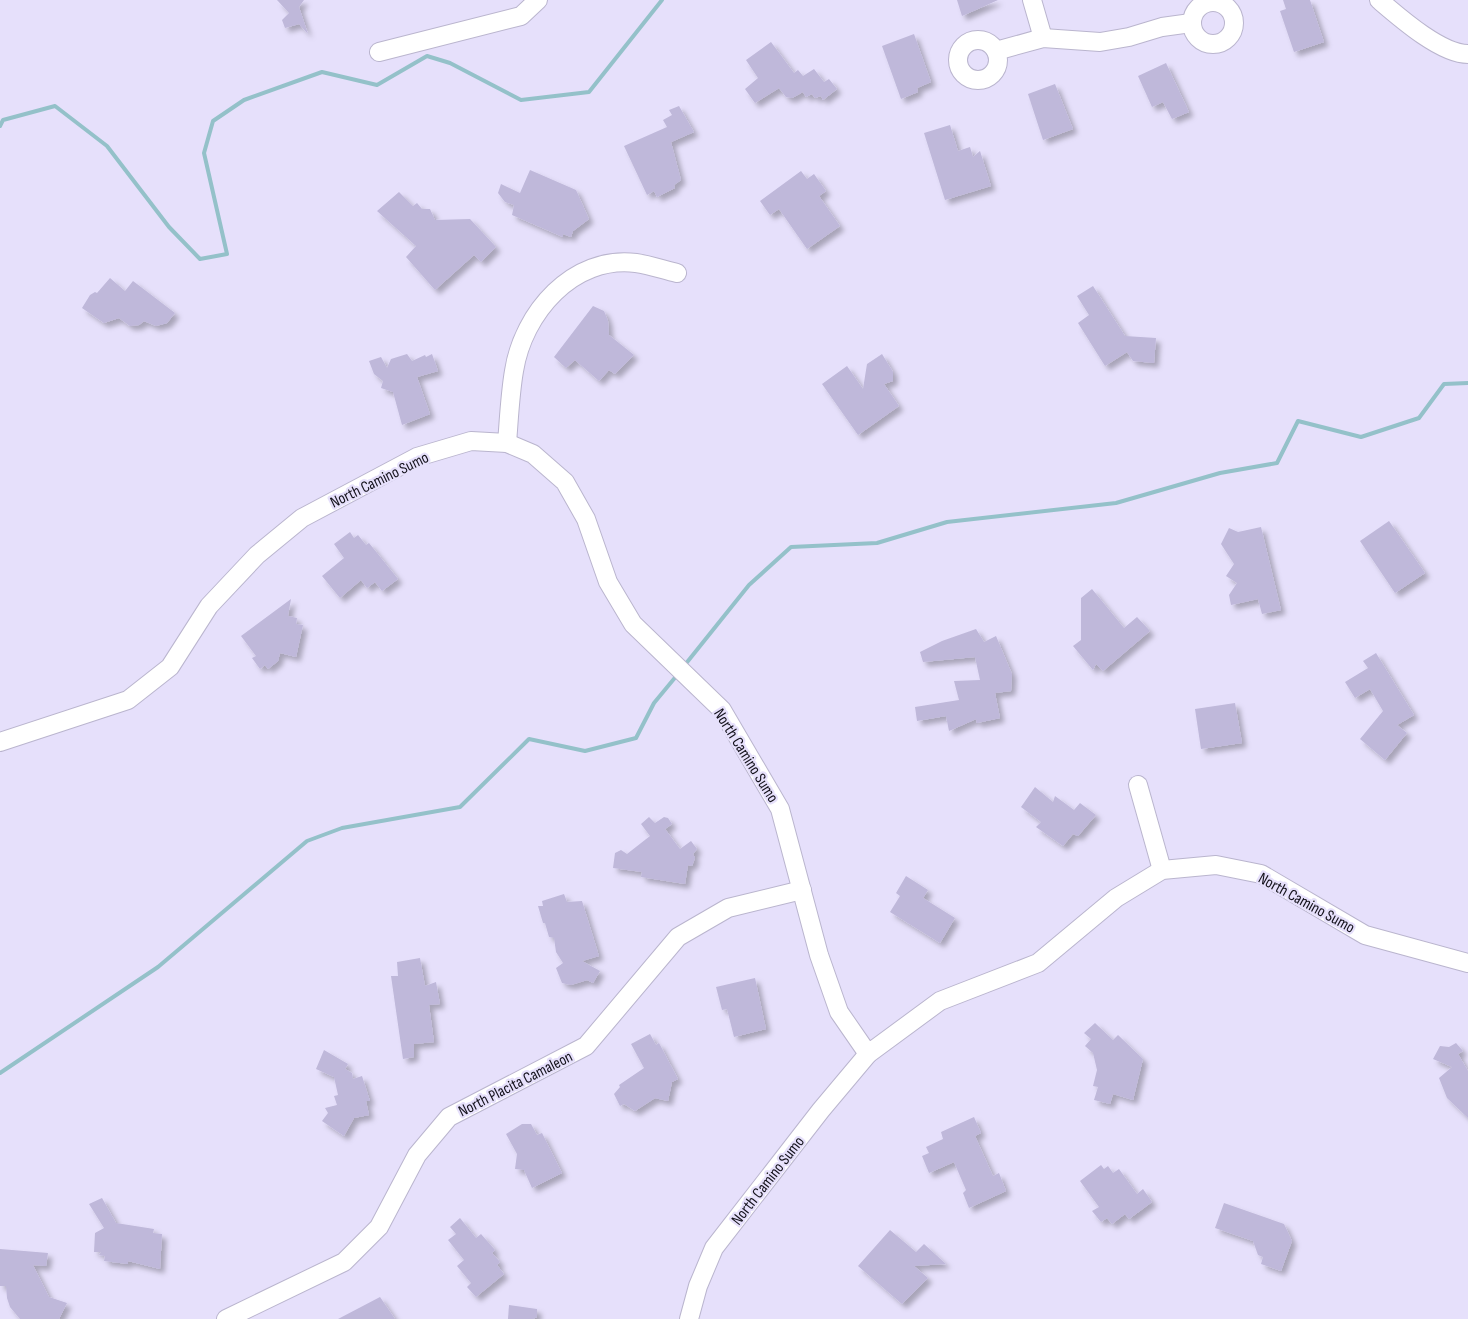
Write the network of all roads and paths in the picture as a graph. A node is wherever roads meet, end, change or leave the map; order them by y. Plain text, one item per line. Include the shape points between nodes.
1 (538, 0) edge
2 (1032, 0) edge
3 (1379, 0) edge
4 (1206, 1) edge
5 (1191, 24) junction
6 (1043, 38) junction
7 (996, 51) dead end
8 (379, 52) dead end
9 (1468, 54) edge
10 (677, 273) dead end
11 (507, 443) junction
12 (0, 742) edge
13 (1138, 785) dead end
14 (1162, 870) junction
15 (802, 890) junction
16 (1468, 963) edge
17 (868, 1054) junction
18 (226, 1319) edge
19 (689, 1319) edge

1 - 8 street via 521,16
2 - 6 street
3 - 9 street via 1412,28 1457,54
4 - 5 street via 1195,10
4 - 5 street via 1221,2 1231,12 1234,19 1232,33 1222,42 1208,44 1196,36
5 - 6 street via 1162,27 1100,42
6 - 7 street
10 - 11 street via 636,263 618,263 572,278 553,294 531,323 514,370
11 - 12 street, North Camino Sumo via 470,441 417,457 302,518 257,555 209,606 170,667 128,700
11 - 15 street, North Camino Sumo via 533,454 565,482 586,519 613,590 633,624 722,710 780,809
13 - 14 street
14 - 16 street, North Camino Sumo via 1216,865 1261,874 1365,935
14 - 17 street, North Camino Sumo via 1116,898 1038,963 940,1001
15 - 17 street, North Camino Sumo via 819,955 839,1012
15 - 18 street, North Placita Camaleon via 728,908 678,938 586,1046 449,1117 417,1155 378,1227 344,1262
17 - 19 street, North Camino Sumo via 820,1110 714,1248

